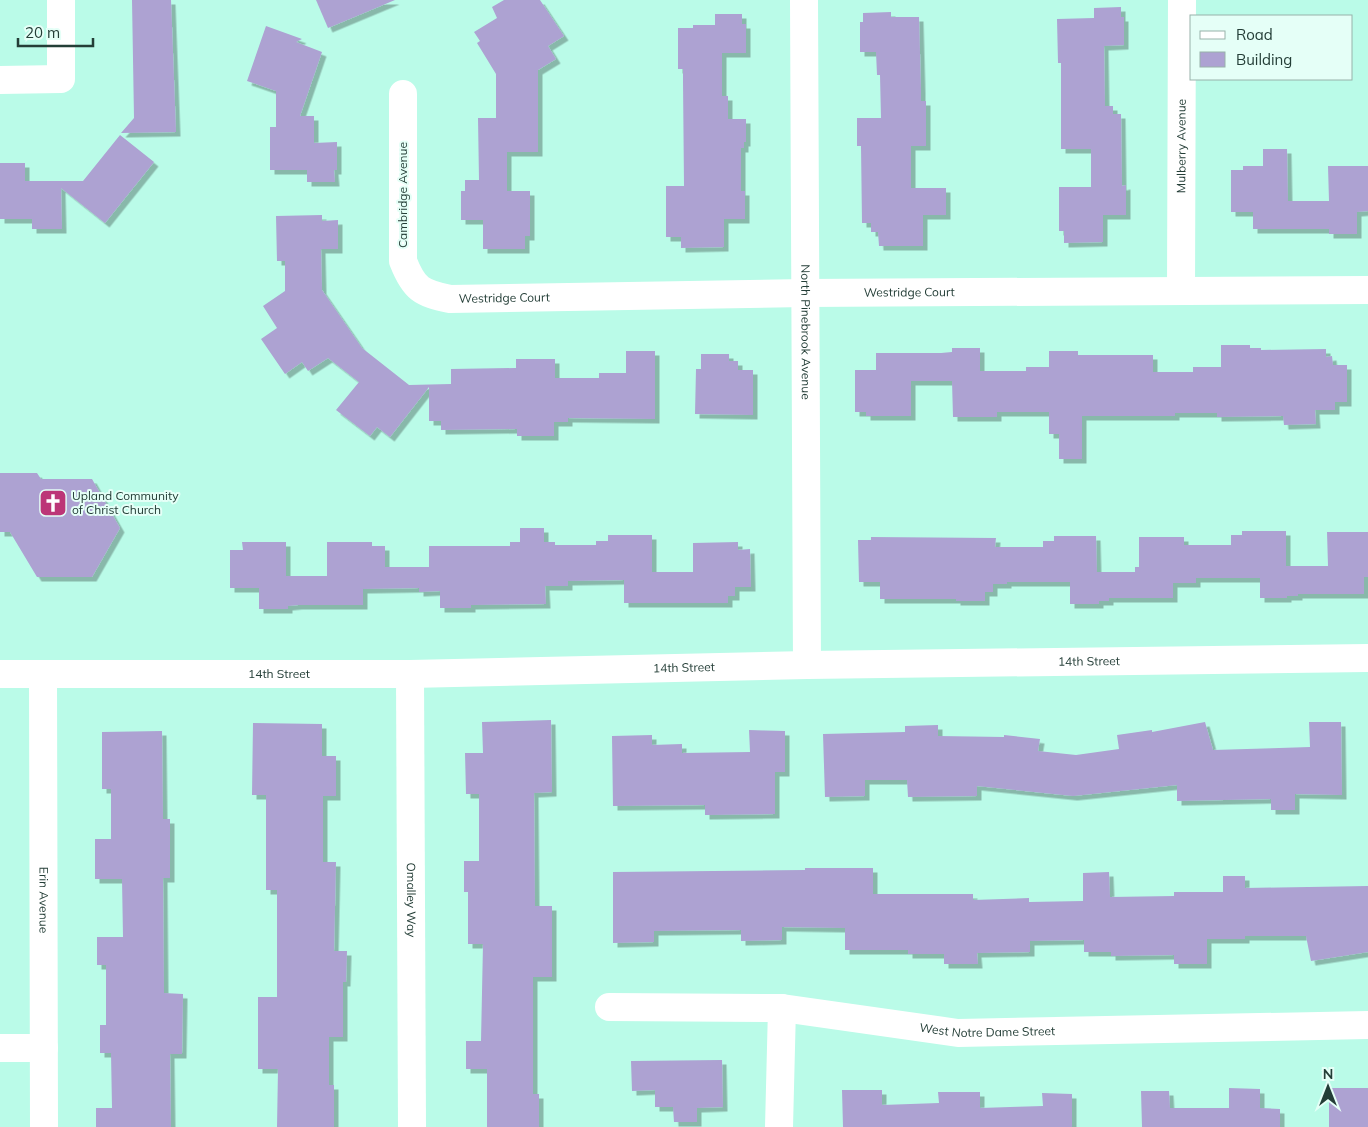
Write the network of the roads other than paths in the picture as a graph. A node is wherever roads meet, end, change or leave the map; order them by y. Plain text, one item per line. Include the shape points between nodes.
1 (61, 0) edge
2 (804, 0) edge
3 (1182, 0) edge
4 (0, 80) edge
5 (402, 94) dead end
6 (1368, 290) edge
7 (1181, 291) junction
8 (805, 294) junction
9 (450, 299) joint
10 (1368, 658) edge
11 (807, 665) junction
12 (0, 674) edge
13 (43, 674) junction
14 (410, 674) junction
15 (609, 1007) dead end
16 (782, 1008) junction
17 (1368, 1025) edge
18 (0, 1048) edge
19 (44, 1048) junction
20 (44, 1127) edge
21 (412, 1127) edge
22 (779, 1127) edge

1 - 4 street via 61,79
2 - 8 street, North Pinebrook Avenue
3 - 7 street, Mulberry Avenue
5 - 9 street, Cambridge Avenue via 403,261 409,276 420,289
6 - 7 street, Westridge Court
7 - 8 street, Westridge Court
8 - 9 street, Westridge Court
8 - 11 street, North Pinebrook Avenue
10 - 11 street, 14th Street
11 - 14 street, 14th Street
12 - 13 street, 14th Street
13 - 14 street, 14th Street
13 - 19 street, Erin Avenue
14 - 21 street, Omalley Way
15 - 16 street, West Notre Dame Street
16 - 17 street, West Notre Dame Street via 958,1033
16 - 22 street
18 - 19 street
19 - 20 street, Erin Avenue

